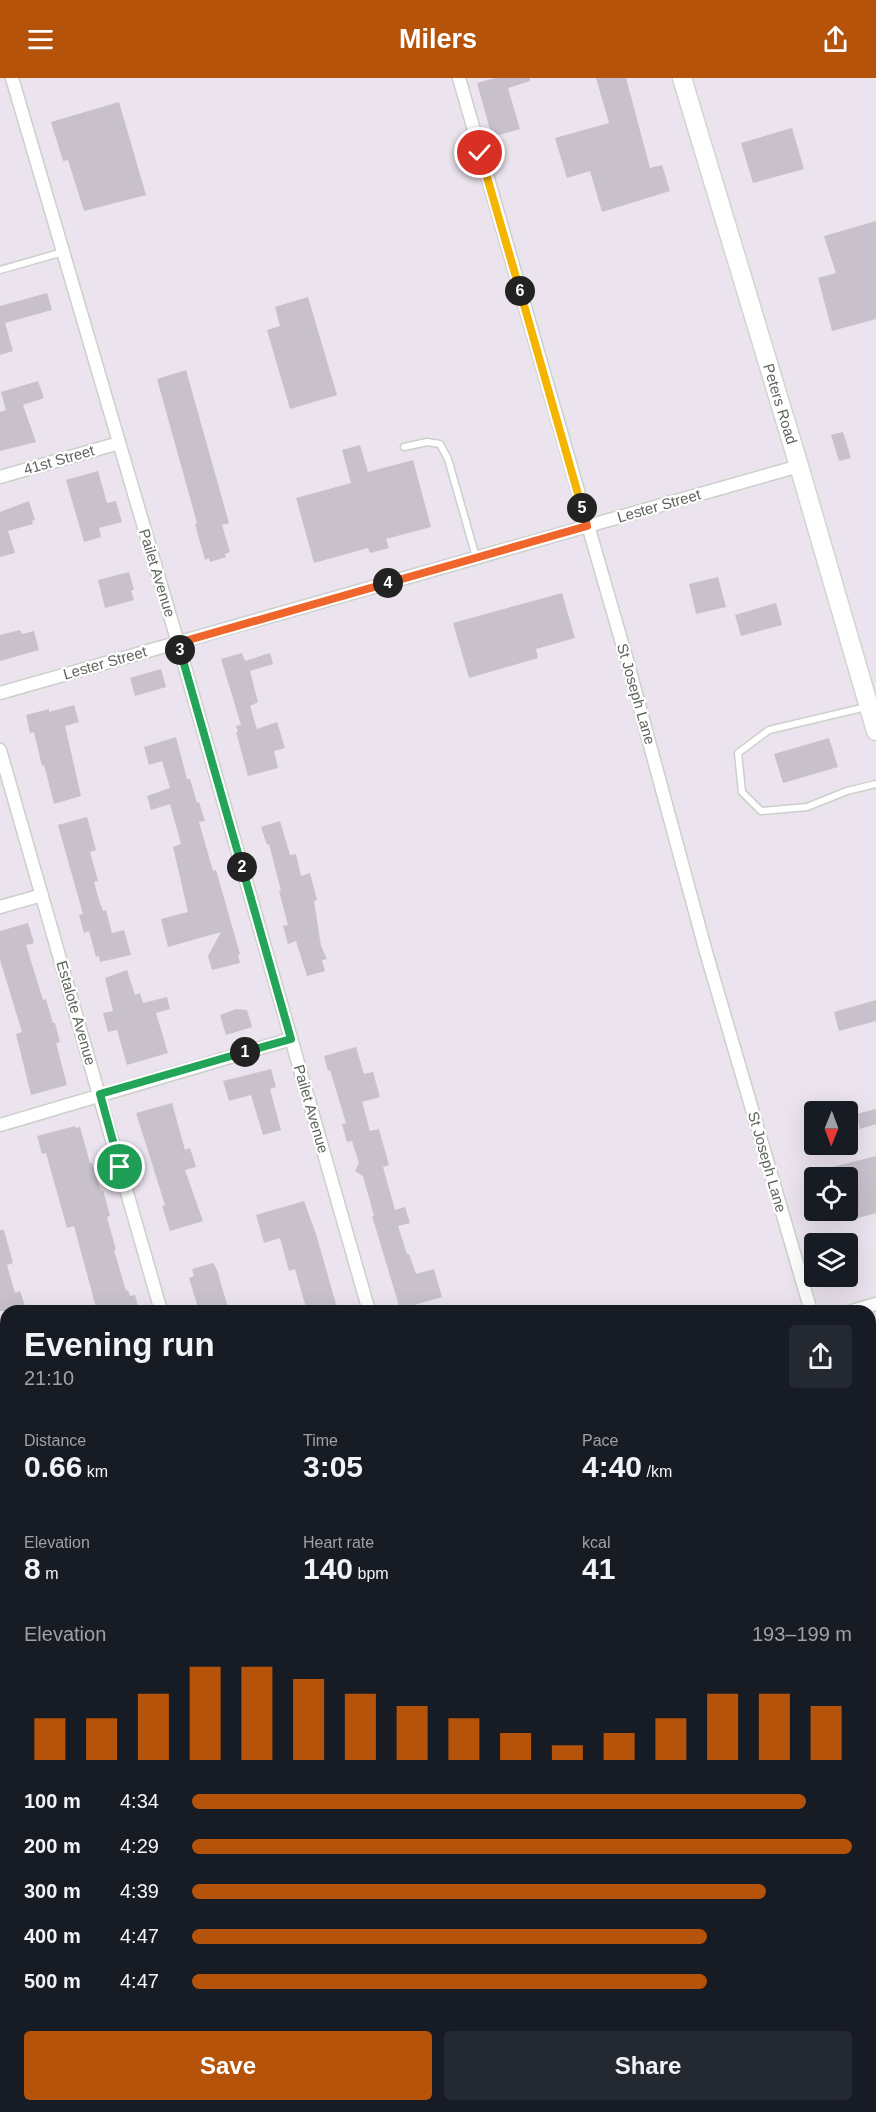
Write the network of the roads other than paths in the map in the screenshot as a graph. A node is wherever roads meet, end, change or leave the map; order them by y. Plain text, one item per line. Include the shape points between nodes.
1 (12, 78) edge
2 (459, 78) edge
3 (682, 78) edge
4 (63, 252) junction
5 (0, 270) edge
6 (119, 443) junction
7 (404, 447) dead end
8 (799, 466) junction
9 (0, 477) edge
10 (587, 526) junction
11 (476, 558) junction
12 (178, 643) junction
13 (0, 693) edge
14 (869, 706) junction
15 (876, 731) edge
16 (0, 750) edge
17 (876, 784) edge
18 (42, 895) junction
19 (0, 907) edge
20 (291, 1039) junction
21 (100, 1094) junction
22 (0, 1125) edge
23 (159, 1305) edge
24 (367, 1305) edge
25 (809, 1305) edge

1 - 4 street, Pailet Avenue
2 - 10 street, St Joseph Lane
3 - 8 main road, Peters Road
4 - 5 lane
4 - 6 street, Pailet Avenue
6 - 9 street, 41st Street
6 - 12 street, Pailet Avenue
7 - 11 lane via 427,442 440,444 448,459
8 - 10 street, Lester Street
8 - 14 main road, Peters Road
10 - 11 street, Lester Street
10 - 25 street, St Joseph Lane
11 - 12 street, Lester Street
12 - 13 street, Lester Street
12 - 20 street, Pailet Avenue
14 - 15 main road, Peters Road
14 - 17 lane via 769,730 738,753 742,792 761,811 807,807
16 - 18 street, Estalote Avenue
18 - 19 street
18 - 21 street, Estalote Avenue
20 - 21 street
20 - 24 street, Pailet Avenue
21 - 22 street
21 - 23 street, Estalote Avenue

